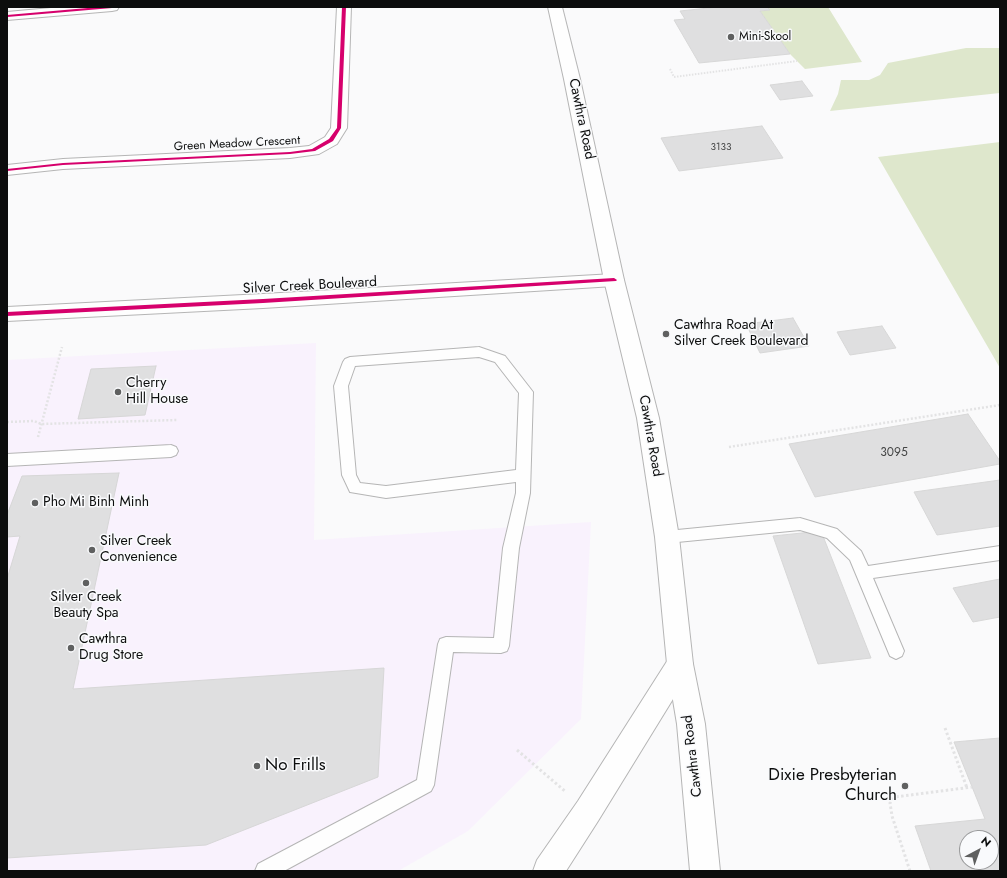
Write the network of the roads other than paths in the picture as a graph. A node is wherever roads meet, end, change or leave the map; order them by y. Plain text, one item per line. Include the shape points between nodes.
1 (112, 7) edge
2 (344, 7) edge
3 (555, 7) edge
4 (7, 16) edge
5 (7, 170) edge
6 (614, 280) junction
7 (7, 314) edge
8 (171, 451) dead end
9 (7, 460) edge
10 (524, 475) junction
11 (667, 537) junction
12 (1000, 553) edge
13 (863, 573) junction
14 (896, 651) dead end
15 (680, 664) junction
16 (265, 871) edge
17 (548, 871) edge
18 (706, 871) edge

1 - 4 street
2 - 5 street, Green Meadow Crescent via 339,128 330,140 313,150
3 - 6 street, Cawthra Road
6 - 7 street, Silver Creek Boulevard
6 - 11 street, Cawthra Road via 648,418
8 - 9 lane
10 - 10 lane via 526,392 500,359 479,352 350,362 341,386 349,475 354,488 386,492
10 - 16 lane via 524,493 511,548 501,646 446,644 424,785
11 - 13 lane via 800,524 832,533 856,556
11 - 15 street, Cawthra Road
12 - 13 lane
13 - 14 lane
15 - 17 street
15 - 18 street, Cawthra Road via 691,724

